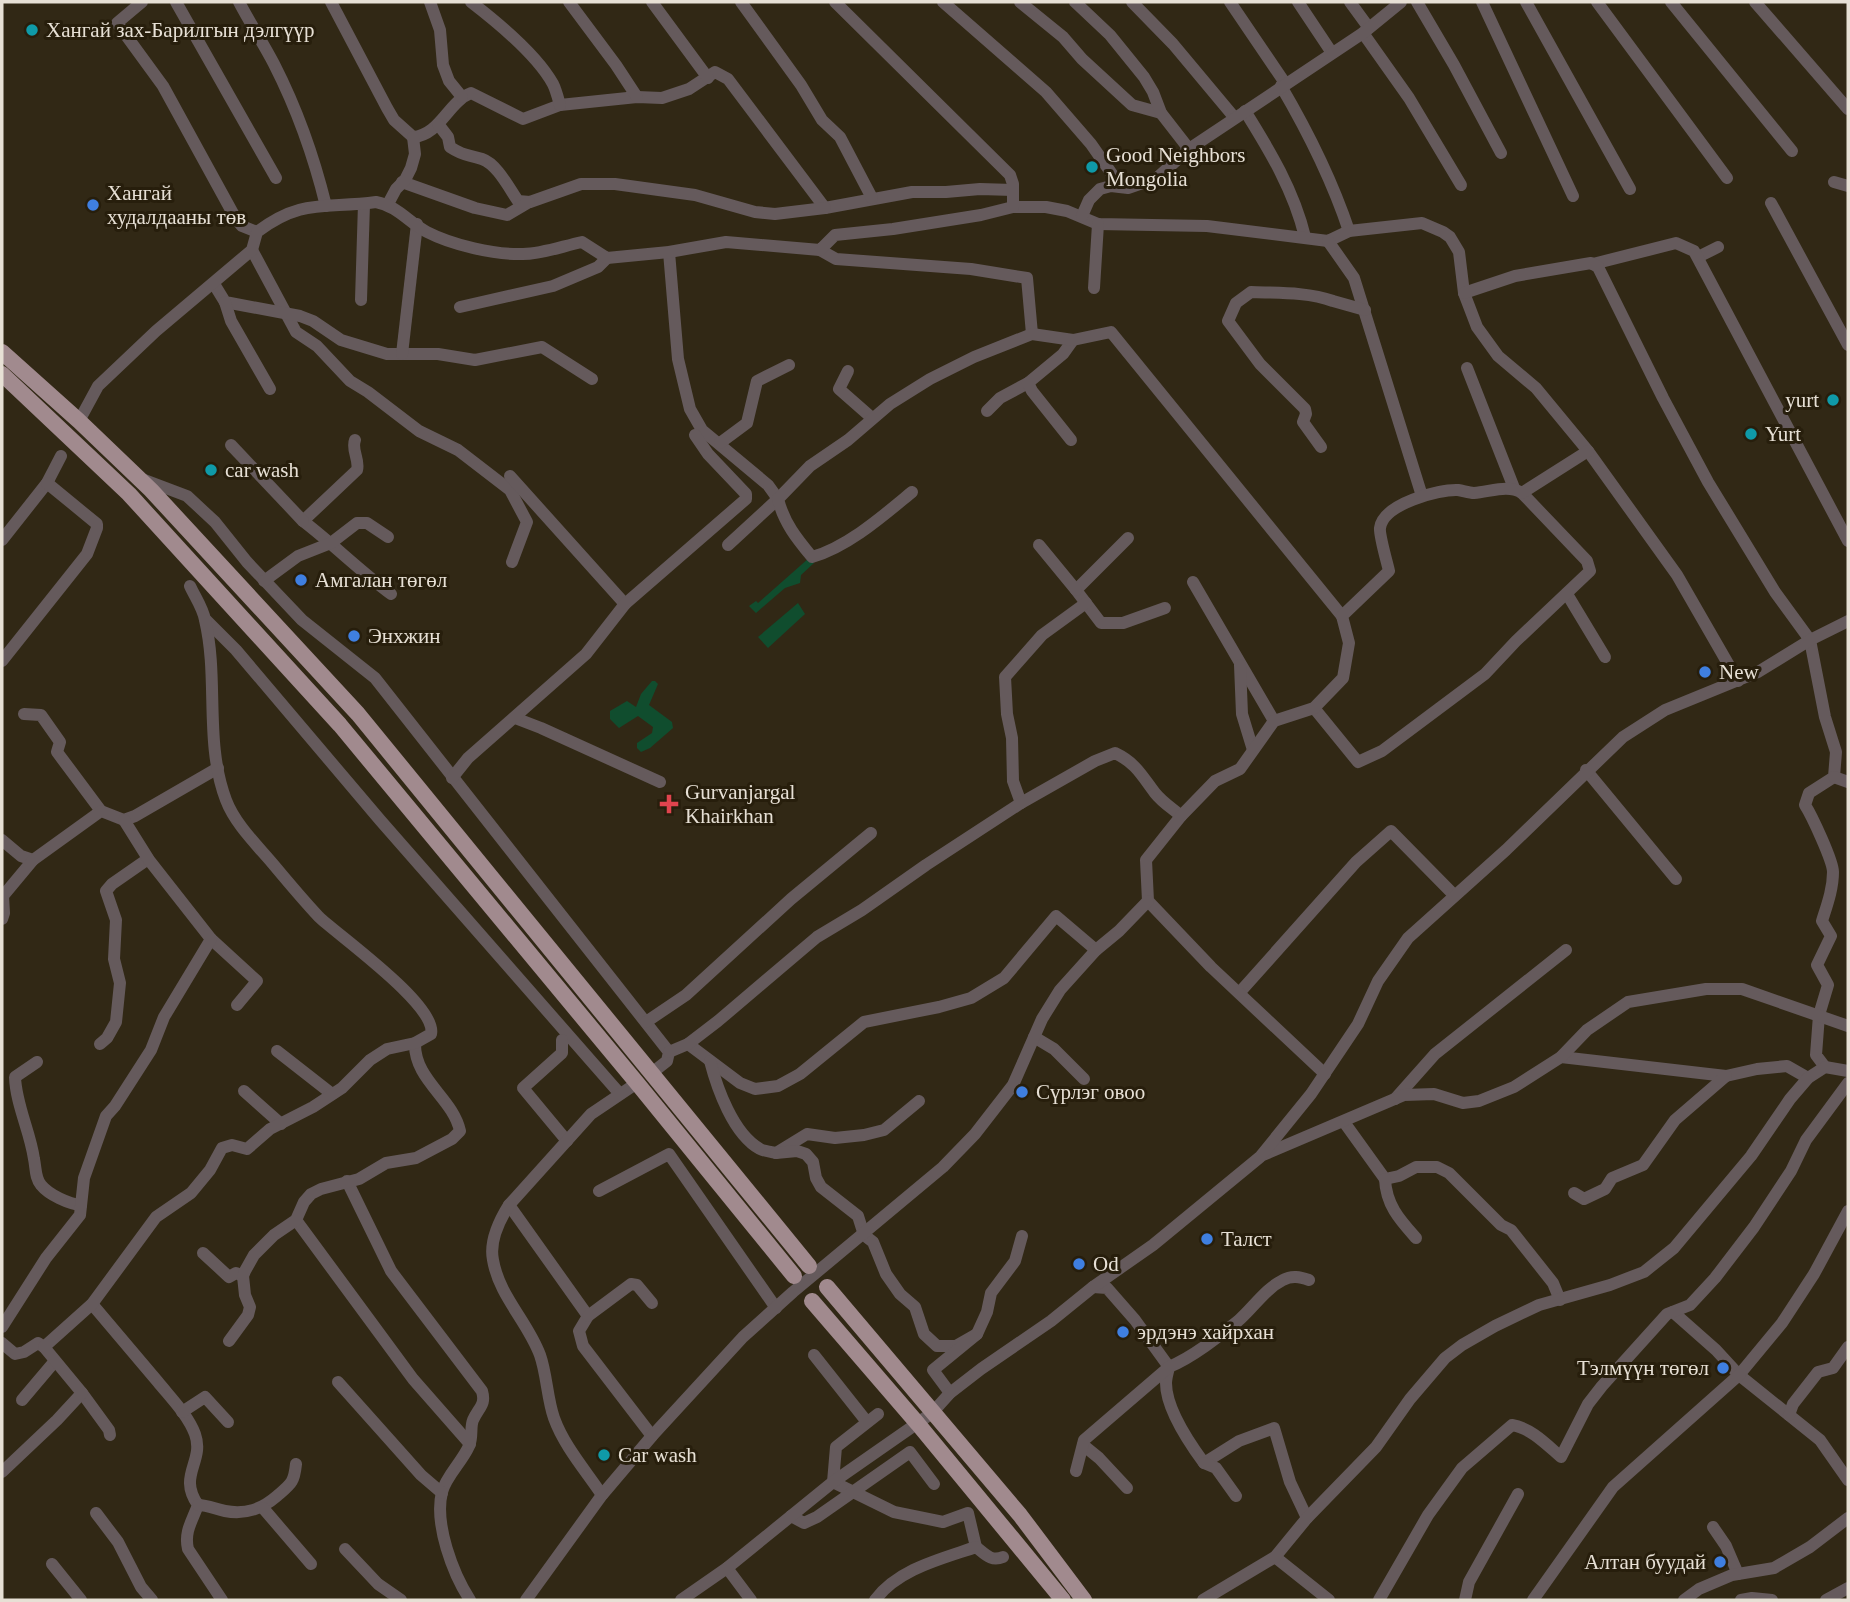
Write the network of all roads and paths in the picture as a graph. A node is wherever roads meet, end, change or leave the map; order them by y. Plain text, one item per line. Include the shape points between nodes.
1 (142, 2) edge
2 (176, 2) edge
3 (239, 2) edge
4 (331, 2) edge
5 (430, 2) edge
6 (471, 2) edge
7 (569, 2) edge
8 (652, 2) edge
9 (741, 2) edge
10 (835, 2) edge
11 (943, 2) edge
12 (1020, 2) edge
13 (1075, 2) edge
14 (1132, 2) edge
15 (1230, 2) edge
16 (1298, 2) edge
17 (1350, 2) edge
18 (1401, 2) edge
19 (1417, 2) edge
20 (1482, 2) edge
21 (1526, 2) edge
22 (1597, 2) edge
23 (1671, 2) edge
24 (1755, 2) edge
25 (1366, 30) junction
26 (1332, 53) junction
27 (708, 78) junction
28 (1283, 85) junction
29 (462, 97) junction
30 (637, 97) junction
31 (560, 105) junction
32 (1848, 109) edge
33 (1161, 113) junction
34 (1240, 114) junction
35 (438, 124) junction
36 (413, 137) junction
37 (1189, 149) junction
38 (1792, 151) dead end
39 (1501, 153) dead end
40 (276, 178) dead end
41 (1727, 178) dead end
42 (402, 182) junction
43 (1834, 182) dead end
44 (1461, 185) dead end
45 (1848, 186) edge
46 (1121, 187) junction
47 (1013, 190) junction
48 (1630, 190) dead end
49 (1573, 196) dead end
50 (872, 198) junction
51 (530, 202) junction
52 (1771, 203) dead end
53 (364, 204) junction
54 (388, 204) junction
55 (326, 206) junction
56 (1013, 207) junction
57 (825, 208) junction
58 (1083, 216) junction
59 (417, 224) junction
60 (1098, 224) junction
61 (1349, 231) junction
62 (257, 232) junction
63 (1305, 237) junction
64 (1328, 241) junction
65 (1718, 247) dead end
66 (252, 250) junction
67 (820, 250) junction
68 (669, 252) junction
69 (1698, 257) junction
70 (607, 258) junction
71 (1593, 264) junction
72 (214, 284) junction
73 (1094, 288) dead end
74 (1464, 293) junction
75 (362, 300) dead end
76 (225, 302) junction
77 (460, 307) dead end
78 (1365, 310) junction
79 (284, 312) junction
80 (1032, 334) junction
81 (1073, 340) junction
82 (1848, 345) edge
83 (2, 352) edge
84 (402, 354) junction
85 (789, 365) dead end
86 (1467, 368) dead end
87 (848, 371) dead end
88 (2, 374) edge
89 (592, 379) dead end
90 (1028, 383) junction
91 (271, 389) dead end
92 (987, 411) dead end
93 (872, 418) junction
94 (79, 421) junction
95 (695, 435) dead end
96 (355, 440) dead end
97 (1071, 440) dead end
98 (720, 443) junction
99 (231, 445) dead end
100 (1321, 447) dead end
101 (1588, 451) junction
102 (61, 457) dead end
103 (510, 476) dead end
104 (138, 478) junction
105 (47, 483) junction
106 (1518, 490) junction
107 (912, 492) dead end
108 (1422, 496) junction
109 (778, 499) junction
110 (303, 521) junction
111 (387, 537) dead end
112 (1128, 538) dead end
113 (2, 540) edge
114 (1848, 541) edge
115 (331, 542) junction
116 (728, 545) dead end
117 (1039, 545) dead end
118 (512, 562) dead end
119 (264, 581) junction
120 (1193, 582) dead end
121 (190, 586) dead end
122 (1076, 590) junction
123 (391, 594) dead end
124 (1567, 594) junction
125 (1086, 603) junction
126 (625, 604) junction
127 (1165, 607) dead end
128 (1342, 616) junction
129 (205, 618) junction
130 (1848, 621) edge
131 (1810, 640) junction
132 (1605, 657) dead end
133 (2, 661) edge
134 (1240, 663) junction
135 (1738, 681) junction
136 (1314, 708) junction
137 (23, 714) dead end
138 (515, 718) junction
139 (1274, 721) junction
140 (1253, 750) junction
141 (218, 768) junction
142 (1586, 770) junction
143 (1834, 777) junction
144 (452, 778) junction
145 (660, 782) dead end
146 (1848, 782) edge
147 (1021, 803) junction
148 (101, 811) junction
149 (1181, 816) junction
150 (124, 820) junction
151 (871, 833) dead end
152 (2, 840) edge
153 (148, 859) junction
154 (33, 860) junction
155 (1676, 879) dead end
156 (1454, 895) junction
157 (1148, 901) junction
158 (2, 919) edge
159 (211, 939) junction
160 (1096, 950) junction
161 (1566, 950) dead end
162 (1240, 992) junction
163 (237, 1004) dead end
164 (1819, 1015) junction
165 (646, 1022) junction
166 (1848, 1026) edge
167 (1034, 1037) junction
168 (562, 1040) dead end
169 (415, 1043) junction
170 (100, 1044) dead end
171 (688, 1044) junction
172 (277, 1051) dead end
173 (669, 1052) junction
174 (1561, 1057) junction
175 (709, 1060) junction
176 (37, 1062) dead end
177 (1825, 1067) junction
178 (1848, 1071) edge
179 (653, 1072) junction
180 (1325, 1074) junction
181 (1726, 1076) junction
182 (1808, 1078) junction
183 (1084, 1079) dead end
184 (637, 1083) junction
185 (1848, 1083) edge
186 (244, 1091) dead end
187 (332, 1094) junction
188 (620, 1094) junction
189 (1394, 1099) junction
190 (919, 1101) dead end
191 (1344, 1122) junction
192 (281, 1124) junction
193 (567, 1141) junction
194 (776, 1153) junction
195 (1260, 1157) junction
196 (1385, 1180) junction
197 (347, 1181) junction
198 (599, 1191) dead end
199 (1574, 1193) dead end
200 (81, 1205) junction
201 (509, 1205) junction
202 (1848, 1211) edge
203 (296, 1220) junction
204 (864, 1235) junction
205 (1022, 1236) dead end
206 (1416, 1238) dead end
207 (203, 1253) dead end
208 (809, 1266) dead end
209 (243, 1276) junction
210 (794, 1276) dead end
211 (1310, 1280) dead end
212 (827, 1287) dead end
213 (1093, 1287) junction
214 (1560, 1300) junction
215 (812, 1301) dead end
216 (652, 1303) dead end
217 (92, 1304) junction
218 (776, 1308) junction
219 (6, 1311) edge
220 (1674, 1312) junction
221 (588, 1316) junction
222 (2, 1327) edge
223 (977, 1334) junction
224 (229, 1341) dead end
225 (2, 1343) edge
226 (44, 1347) junction
227 (1848, 1347) edge
228 (814, 1355) dead end
229 (55, 1361) junction
230 (1169, 1367) junction
231 (1739, 1376) junction
232 (338, 1382) dead end
233 (82, 1393) junction
234 (950, 1393) junction
235 (22, 1401) dead end
236 (182, 1412) junction
237 (932, 1413) junction
238 (1789, 1415) junction
239 (228, 1422) dead end
240 (918, 1424) junction
241 (110, 1435) dead end
242 (652, 1436) junction
243 (470, 1444) junction
244 (1083, 1445) junction
245 (1204, 1463) junction
246 (296, 1464) dead end
247 (1076, 1471) dead end
248 (2, 1472) edge
249 (1848, 1480) edge
250 (834, 1482) junction
251 (934, 1484) dead end
252 (1127, 1488) dead end
253 (442, 1493) junction
254 (854, 1493) junction
255 (1518, 1494) dead end
256 (603, 1495) junction
257 (1236, 1496) dead end
258 (198, 1505) junction
259 (263, 1508) junction
260 (96, 1513) dead end
261 (791, 1516) junction
262 (1307, 1518) junction
263 (1848, 1518) edge
264 (1713, 1527) dead end
265 (976, 1547) junction
266 (345, 1549) dead end
267 (1003, 1557) dead end
268 (1275, 1557) junction
269 (52, 1564) dead end
270 (311, 1564) dead end
271 (727, 1568) junction
272 (1738, 1574) junction
273 (1848, 1588) edge
274 (81, 1600) edge
275 (152, 1600) edge
276 (222, 1600) edge
277 (401, 1600) edge
278 (470, 1600) edge
279 (526, 1600) edge
280 (681, 1600) edge
281 (751, 1600) edge
282 (875, 1600) edge
283 (1063, 1600) edge
284 (1084, 1600) edge
285 (1203, 1600) edge
286 (1329, 1600) edge
287 (1379, 1600) edge
288 (1465, 1600) edge
289 (1533, 1600) edge
290 (1684, 1600) edge
291 (1741, 1600) edge
292 (1772, 1600) edge
293 (1826, 1600) edge

1 - 62 street via 117,23 168,95 236,219
2 - 40 street
3 - 55 street via 289,96 309,144
4 - 36 street via 394,120
5 - 29 street via 440,30 443,65
6 - 31 street via 506,29 543,71
7 - 30 street
8 - 27 street
9 - 50 street via 822,120 840,137
10 - 47 street via 1010,175
11 - 46 street via 1046,92
12 - 33 street via 1132,105
13 - 33 street via 1144,77
14 - 34 street
15 - 28 street
16 - 26 street
17 - 25 street
18 - 25 street
19 - 39 street
20 - 49 street
21 - 48 street
22 - 41 street
23 - 38 street
24 - 32 street
25 - 26 street
25 - 44 street
26 - 28 street
27 - 30 street via 662,98
27 - 57 street via 715,72 728,79
28 - 34 street
28 - 61 street
29 - 31 street via 480,96 523,119
29 - 35 street
30 - 31 street
33 - 37 street
34 - 37 street
34 - 63 street via 1269,149
35 - 36 street
35 - 51 street via 450,148 484,159 518,201
36 - 42 street via 415,154
37 - 46 street via 1157,178
42 - 51 street via 508,215
42 - 54 street
43 - 45 street
46 - 58 street via 1093,194
47 - 50 street via 912,192
47 - 56 street
50 - 57 street
51 - 57 street via 581,184 615,184 695,195 755,212
52 - 82 street
53 - 54 street
53 - 55 street
53 - 75 street
54 - 59 street
55 - 62 street via 281,215
56 - 58 street via 1046,207
56 - 67 street via 893,229 835,234
58 - 60 street
59 - 70 street via 448,241 498,253 525,254 582,242
59 - 84 street
60 - 63 street via 1207,226
60 - 73 street
61 - 64 street
61 - 74 street via 1422,223 1435,228 1450,237 1459,252
62 - 66 street
63 - 64 street
64 - 78 street via 1354,278
65 - 69 street
66 - 72 street
66 - 79 street
67 - 68 street via 726,243
67 - 80 street via 836,259 1027,278
68 - 70 street
68 - 98 street via 684,390 702,430
69 - 71 street via 1676,243
69 - 114 street
70 - 77 street via 598,267 553,286
71 - 74 street via 1515,276
71 - 131 street via 1708,482 1775,593
72 - 76 street
72 - 94 street via 98,386
74 - 101 street via 1477,327 1498,356 1536,388
76 - 79 street
76 - 91 street
78 - 100 street via 1333,300 1251,292 1236,303 1228,321 1260,364 1305,409 1303,422
78 - 108 street
79 - 84 street via 313,321 341,340
79 - 118 street via 296,332 350,380 419,432 458,450 510,490 527,522
80 - 81 street
80 - 93 street via 930,379
81 - 90 street
81 - 128 street via 1111,332
83 - 94 main road
84 - 89 street via 475,360 542,348
85 - 98 street via 757,381 747,423
86 - 106 street
87 - 93 street via 839,389
88 - 184 main road via 129,494 322,705
90 - 92 street
90 - 97 street
93 - 109 street via 810,466
94 - 104 main road
95 - 126 street via 746,499
96 - 110 street via 357,471
98 - 109 street
99 - 110 street
101 - 106 street
101 - 135 street via 1677,575
102 - 105 street
103 - 126 street
104 - 119 street via 187,496
104 - 179 main road via 358,714
105 - 113 street
105 - 133 street via 97,528 87,554
106 - 108 street via 1457,490
106 - 124 street via 1591,567
107 - 109 street via 871,525 812,557 781,514
108 - 128 street via 1387,514 1380,528 1389,571
109 - 116 street
110 - 115 street
111 - 115 street via 362,522
112 - 122 street
115 - 119 street via 298,555
115 - 123 street
117 - 122 street
119 - 144 street via 303,620 375,678
120 - 134 street
121 - 129 street
122 - 125 street
124 - 132 street
124 - 136 street via 1485,674 1382,751 1358,762
125 - 127 street via 1101,623 1123,624
125 - 147 street via 1042,635 1005,677 1013,781
126 - 138 street via 586,654
128 - 136 street via 1349,643 1343,678
129 - 141 street
129 - 188 street
130 - 131 street
131 - 135 street
131 - 143 street via 1836,752
134 - 139 street
134 - 140 street via 1241,714
135 - 142 street via 1665,710 1623,737
136 - 139 street
137 - 148 street via 41,715 60,742 57,752
138 - 144 street
138 - 145 street
139 - 140 street
140 - 149 street via 1240,769 1215,782
141 - 150 street
141 - 169 street via 226,802 290,885 321,918 388,973 428,1018 431,1034
142 - 155 street
142 - 156 street
143 - 146 street
143 - 164 street via 1809,793 1805,804 1833,869 1822,921 1831,936 1817,965 1828,985
144 - 165 street
147 - 149 street via 1115,753 1145,775 1156,794
147 - 171 street via 817,937
148 - 150 street
148 - 154 street
149 - 157 street via 1146,860
150 - 153 street
151 - 165 street via 686,995
152 - 154 street via 20,856
153 - 159 street
153 - 170 street via 106,891 116,920 114,959 120,983 116,1022
154 - 158 street via 3,896
156 - 162 street via 1391,831 1356,862
156 - 180 street via 1408,937 1392,959
157 - 160 street
157 - 162 street
159 - 163 street via 257,982
159 - 200 street via 164,1017 151,1050 106,1116 84,1178
160 - 167 street via 1060,990
160 - 175 street via 1056,916 1004,978 971,998 864,1022 800,1074 778,1086 755,1089
161 - 189 street via 1435,1054
162 - 180 street
164 - 166 street
164 - 174 street via 1742,989 1706,989 1628,1002 1587,1030
164 - 177 street via 1816,1055
165 - 173 street
167 - 183 street via 1054,1049
167 - 204 street via 1013,1085 975,1134
168 - 193 street via 562,1053 523,1088
169 - 187 street via 387,1049
169 - 197 street via 419,1067 457,1119 460,1131 416,1158 386,1163
171 - 173 street
171 - 175 street
172 - 187 street
173 - 179 street via 667,1061
174 - 181 street
174 - 189 street via 1514,1087 1479,1101 1463,1103 1421,1093
175 - 194 street via 734,1121 761,1150
176 - 200 street via 15,1077 36,1177 46,1189
177 - 178 street
177 - 182 street
179 - 208 main road
180 - 195 street
181 - 182 street via 1787,1066
181 - 199 street via 1675,1120 1643,1165 1612,1178 1605,1189 1590,1197
182 - 214 street via 1751,1156 1674,1248 1644,1272
184 - 188 street
184 - 210 main road
185 - 220 street via 1806,1140 1755,1227 1690,1305
186 - 192 street
187 - 192 street
188 - 193 street via 591,1114
189 - 191 street
190 - 194 street via 884,1130 835,1138 807,1135
191 - 195 street
191 - 196 street
192 - 217 street via 247,1149 222,1148 191,1193 156,1217
193 - 201 street
194 - 204 street via 806,1154 821,1186 858,1216
195 - 213 street via 1153,1245
196 - 206 street via 1385,1195 1395,1215
196 - 214 street via 1425,1165 1449,1173 1511,1230
197 - 203 street via 312,1194
197 - 243 street via 391,1271 482,1391 484,1404 472,1422
198 - 218 street via 669,1154
200 - 219 street via 80,1215
201 - 221 street
201 - 256 street via 494,1237 497,1277 540,1356 554,1419
202 - 231 street via 1782,1323
203 - 209 street via 254,1255
203 - 243 street via 413,1379
204 - 218 street
204 - 223 street via 873,1242 900,1294 915,1307 924,1334 937,1346 956,1346
205 - 223 street via 1015,1261 991,1293
207 - 209 street via 229,1277
209 - 224 street via 250,1307
211 - 230 street via 1284,1279 1238,1320
212 - 237 main road
213 - 230 street via 1107,1288
213 - 234 street
214 - 262 street via 1495,1326 1445,1358 1376,1447
215 - 240 main road
216 - 221 street via 631,1284
217 - 226 street
217 - 236 street
218 - 242 street via 743,1337
219 - 222 street
220 - 231 street
220 - 287 street via 1667,1314 1595,1395 1561,1457 1520,1426 1512,1425 1462,1468 1427,1514
221 - 242 street via 579,1331 580,1339
223 - 234 street via 933,1370
225 - 226 street via 15,1354 38,1343
226 - 229 street
227 - 238 street via 1833,1368 1818,1372
228 - 250 street via 872,1418 836,1447
229 - 233 street
229 - 235 street
230 - 244 street
230 - 245 street via 1166,1384 1173,1409 1183,1434
231 - 238 street
231 - 289 street via 1613,1487
232 - 253 street
233 - 241 street
233 - 248 street
234 - 237 street
236 - 239 street via 205,1397
236 - 258 street via 199,1447 190,1478 190,1493
237 - 240 street
237 - 284 main road via 1020,1515
238 - 249 street via 1820,1440
240 - 250 street
240 - 283 main road
242 - 256 street
243 - 253 street
244 - 247 street
244 - 252 street
245 - 257 street via 1216,1468
245 - 262 street via 1239,1441 1274,1428 1290,1482
246 - 259 street via 292,1483
250 - 254 street
250 - 261 street
251 - 254 street via 911,1452
253 - 278 street via 449,1560
254 - 261 street via 804,1523
254 - 265 street via 894,1512 943,1522 968,1513
255 - 288 street via 1469,1582
256 - 279 street
258 - 259 street via 238,1512
258 - 276 street via 187,1530 188,1549
259 - 270 street
260 - 275 street
261 - 271 street
262 - 268 street
263 - 272 street via 1774,1568
264 - 272 street
265 - 267 street via 990,1558
265 - 282 street via 922,1566 886,1586
266 - 277 street via 378,1584
268 - 285 street
268 - 286 street
269 - 274 street
271 - 280 street
271 - 281 street
272 - 290 street
273 - 293 street
291 - 292 street

